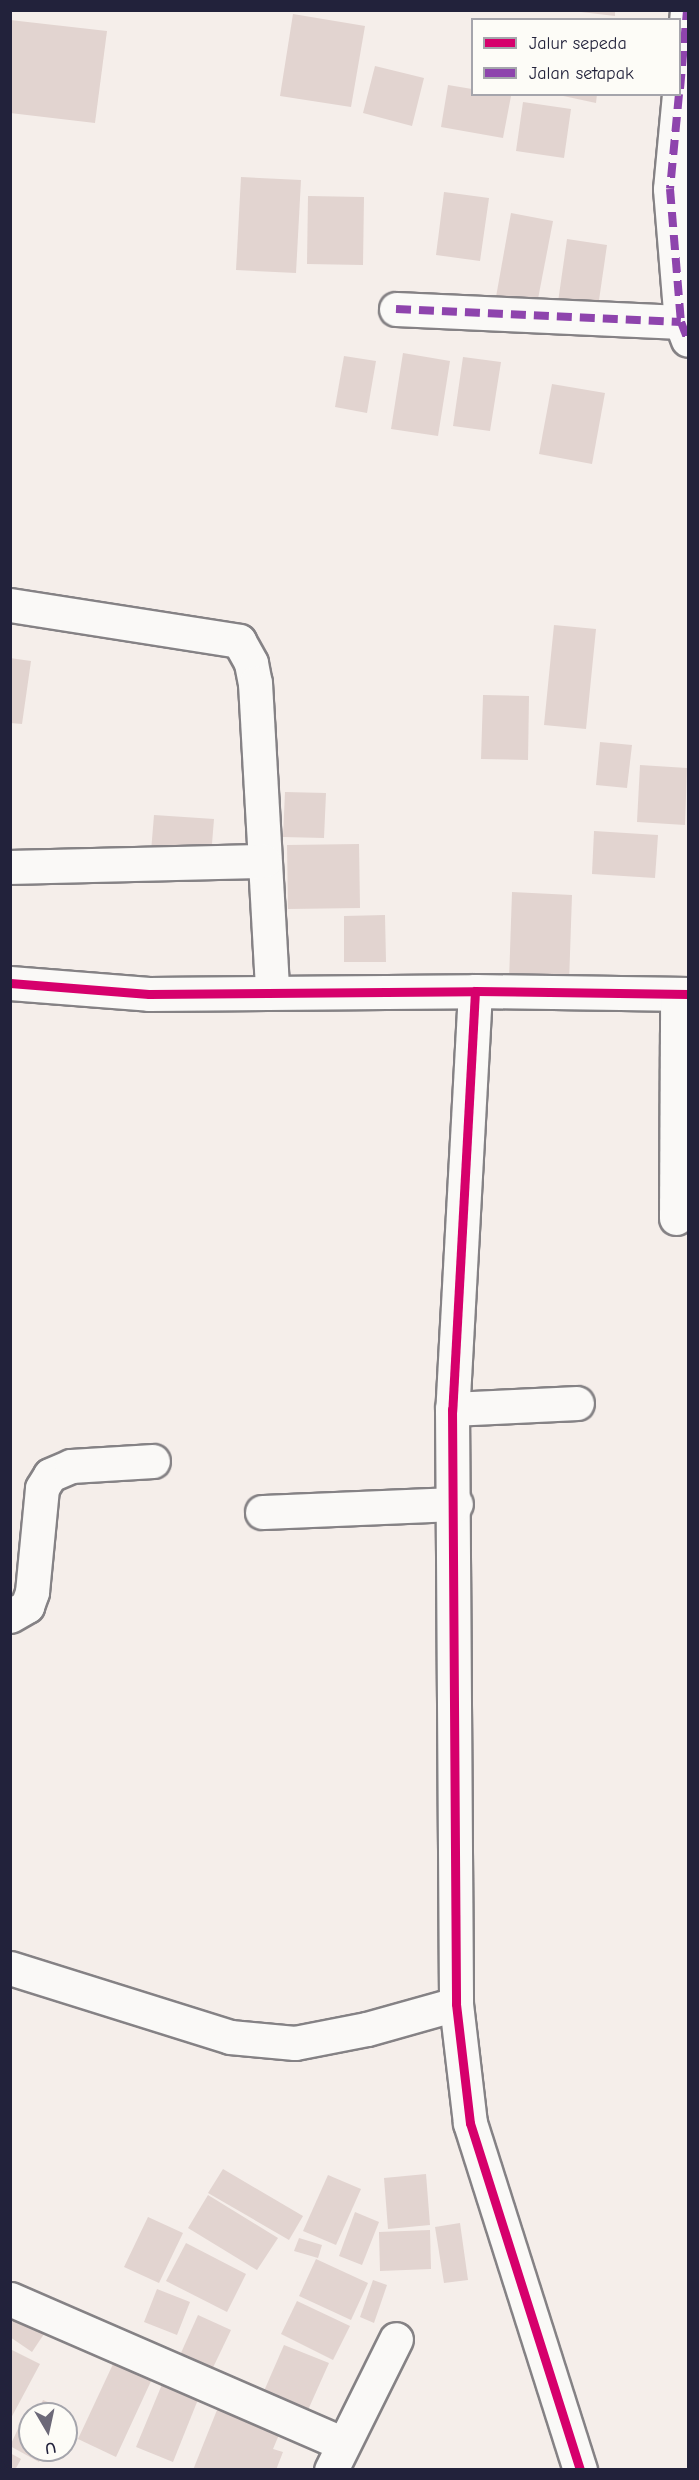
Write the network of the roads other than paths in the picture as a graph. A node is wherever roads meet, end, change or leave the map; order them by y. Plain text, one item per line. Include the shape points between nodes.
1 (687, 10) edge
2 (681, 78) edge
3 (679, 96) edge
4 (396, 309) dead end
5 (685, 331) edge
6 (10, 605) edge
7 (264, 861) junction
8 (10, 867) edge
9 (10, 983) edge
10 (475, 991) junction
11 (272, 992) junction
12 (682, 994) edge
13 (676, 1218) dead end
14 (577, 1403) dead end
15 (452, 1409) junction
16 (153, 1461) dead end
17 (456, 1504) junction
18 (262, 1512) dead end
19 (10, 1616) edge
20 (10, 1968) edge
21 (456, 2004) junction
22 (10, 2299) edge
23 (396, 2339) dead end
24 (336, 2456) edge
25 (580, 2469) edge

1 - 2 street
3 - 5 street via 670,189
4 - 5 street
6 - 7 street via 239,641 251,663 255,684
7 - 8 street
7 - 11 street
9 - 11 street via 149,994
10 - 11 street
10 - 12 street
10 - 15 street
12 - 13 street
14 - 15 street
15 - 17 street
16 - 19 street via 71,1466 50,1475 42,1488 32,1592 27,1606
17 - 18 street
17 - 21 street
20 - 21 street via 230,2037 295,2043 367,2029
21 - 25 street via 470,2123
22 - 24 street
23 - 24 street

